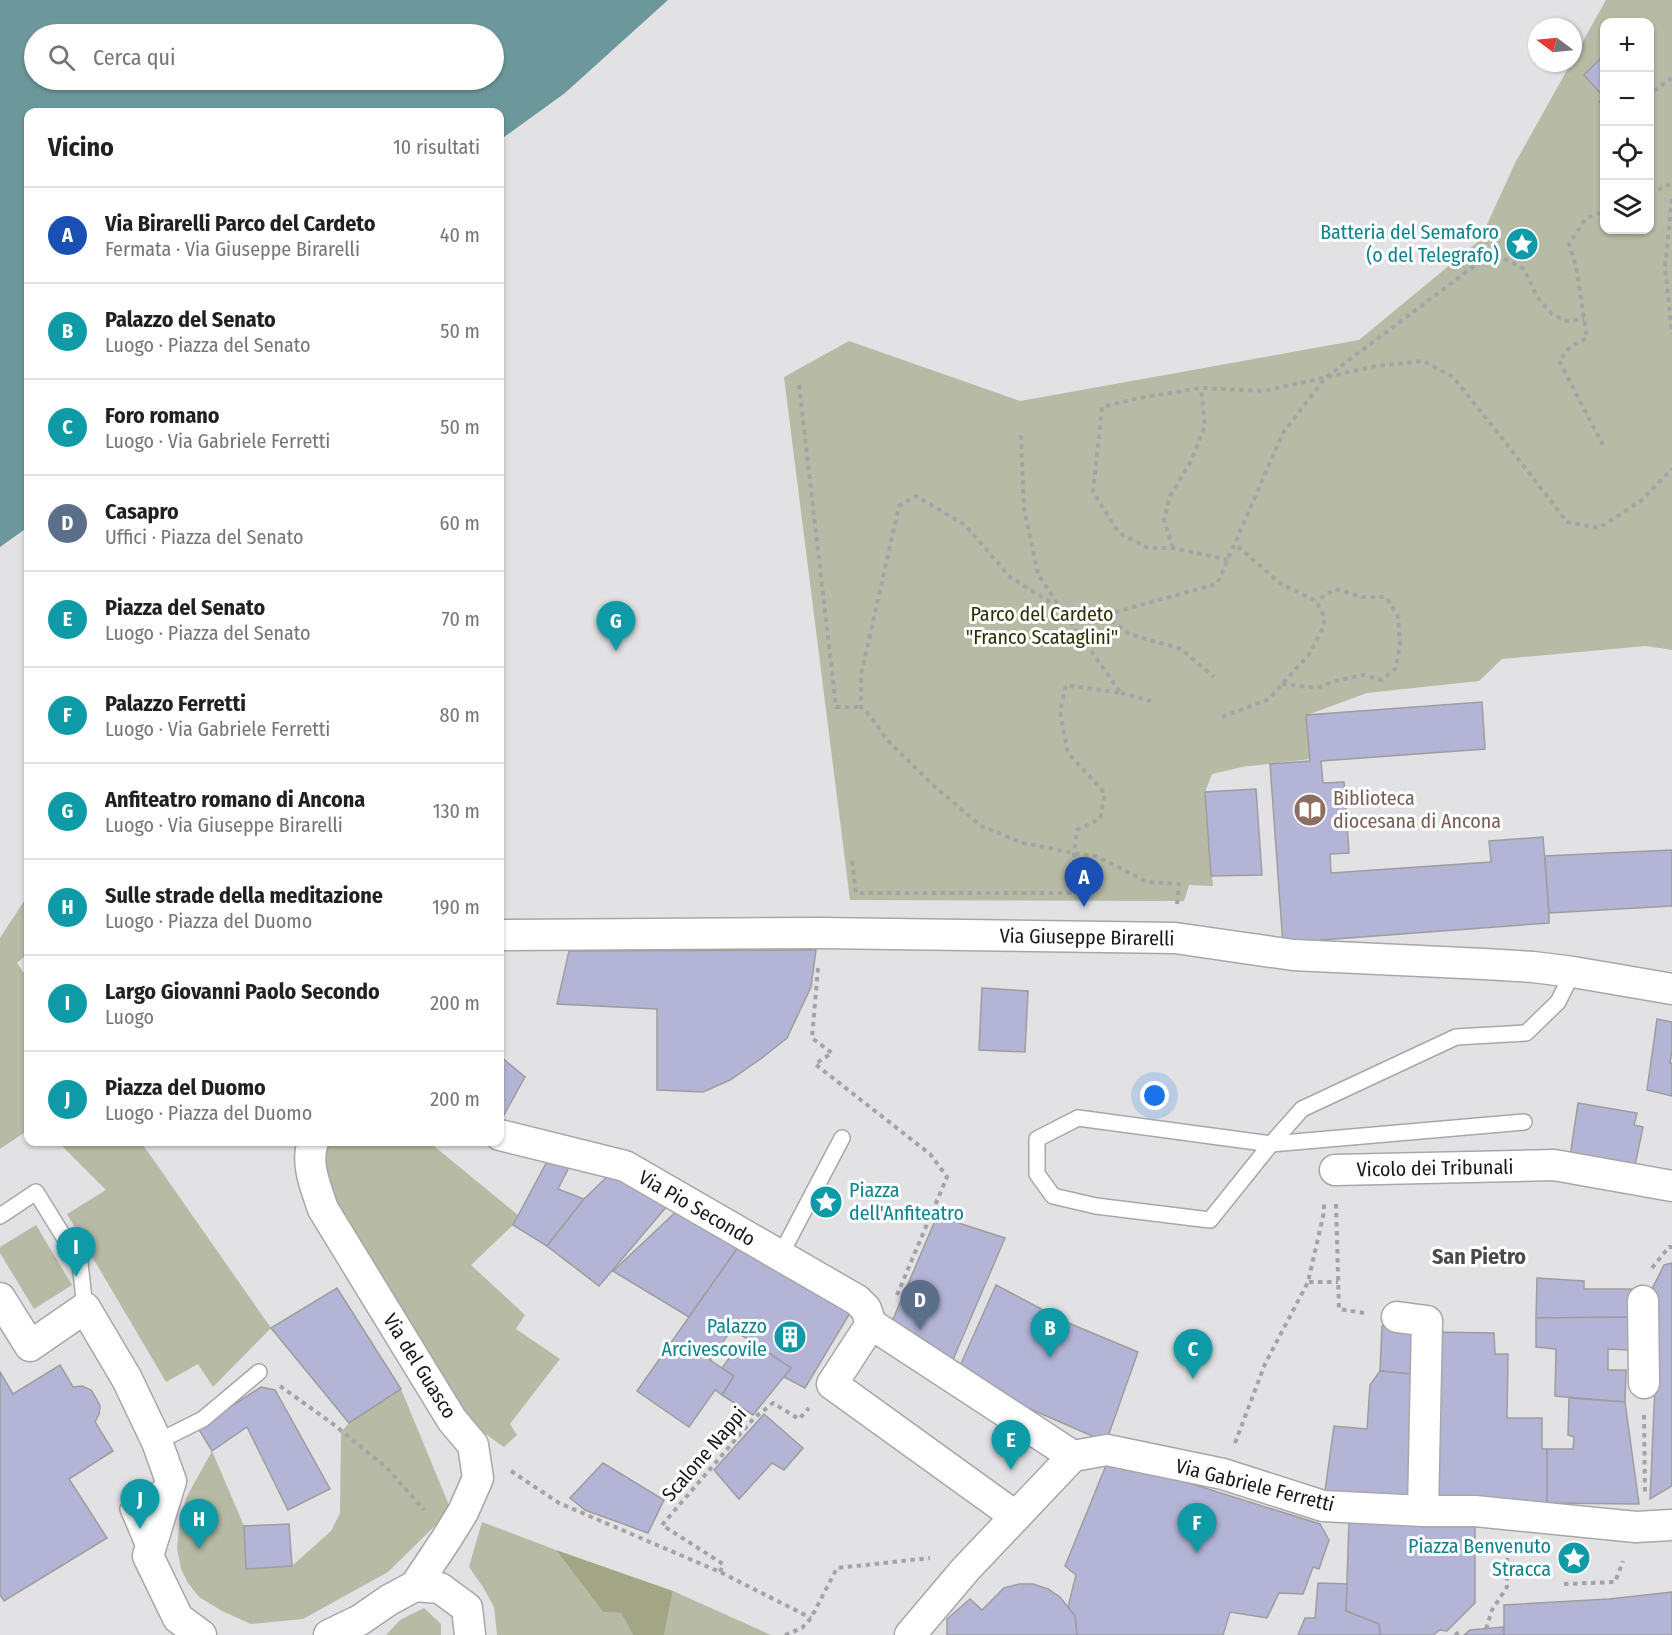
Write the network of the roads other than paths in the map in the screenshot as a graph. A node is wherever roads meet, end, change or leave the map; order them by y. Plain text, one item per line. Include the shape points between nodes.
1 (504, 935) edge
2 (1573, 972) junction
3 (1672, 989) edge
4 (1524, 1122) dead end
5 (504, 1137) edge
6 (842, 1138) dead end
7 (1271, 1144) junction
8 (312, 1146) edge
9 (1335, 1170) road end
10 (1672, 1186) edge
11 (0, 1216) edge
12 (780, 1256) junction
13 (0, 1298) edge
14 (1643, 1301) dead end
15 (85, 1308) junction
16 (1397, 1317) dead end
17 (871, 1324) junction
18 (259, 1372) road end
19 (1644, 1383) road end
20 (157, 1442) junction
21 (1073, 1456) junction
22 (1423, 1511) junction
23 (1015, 1516) junction
24 (1672, 1525) edge
25 (415, 1586) junction
26 (201, 1635) edge
27 (329, 1635) edge
28 (471, 1635) edge
29 (910, 1635) edge

1 - 2 street, Via Giuseppe Birarelli via 1175,938 1293,955
2 - 3 street, Via Giuseppe Birarelli
2 - 7 lane via 1558,1002 1526,1033 1456,1036 1302,1108
4 - 7 lane
5 - 12 street, Via Pio Secondo via 625,1166
6 - 12 lane
7 - 7 lane via 1078,1118 1037,1139 1037,1174 1053,1196 1095,1206 1210,1220
8 - 25 street, Via del Guasco via 313,1180 323,1209 452,1420 473,1445 478,1478 463,1512
9 - 10 street, Vicolo dei Tribunali via 1554,1165
11 - 15 lane via 36,1192 80,1263
12 - 17 street, Via Pio Secondo via 857,1300 866,1309
13 - 15 street via 30,1346
14 - 19 street
15 - 20 street via 127,1378
16 - 22 street via 1427,1322
17 - 21 street
17 - 23 street via 832,1384
18 - 20 lane via 203,1419
20 - 26 street via 171,1480 148,1556 178,1618
21 - 22 street, Via Gabriele Ferretti via 1107,1450 1223,1474 1323,1506
21 - 23 street
22 - 24 street, Via Gabriele Ferretti via 1475,1511 1636,1527
23 - 29 street
25 - 27 street
25 - 28 street via 440,1588 466,1608

